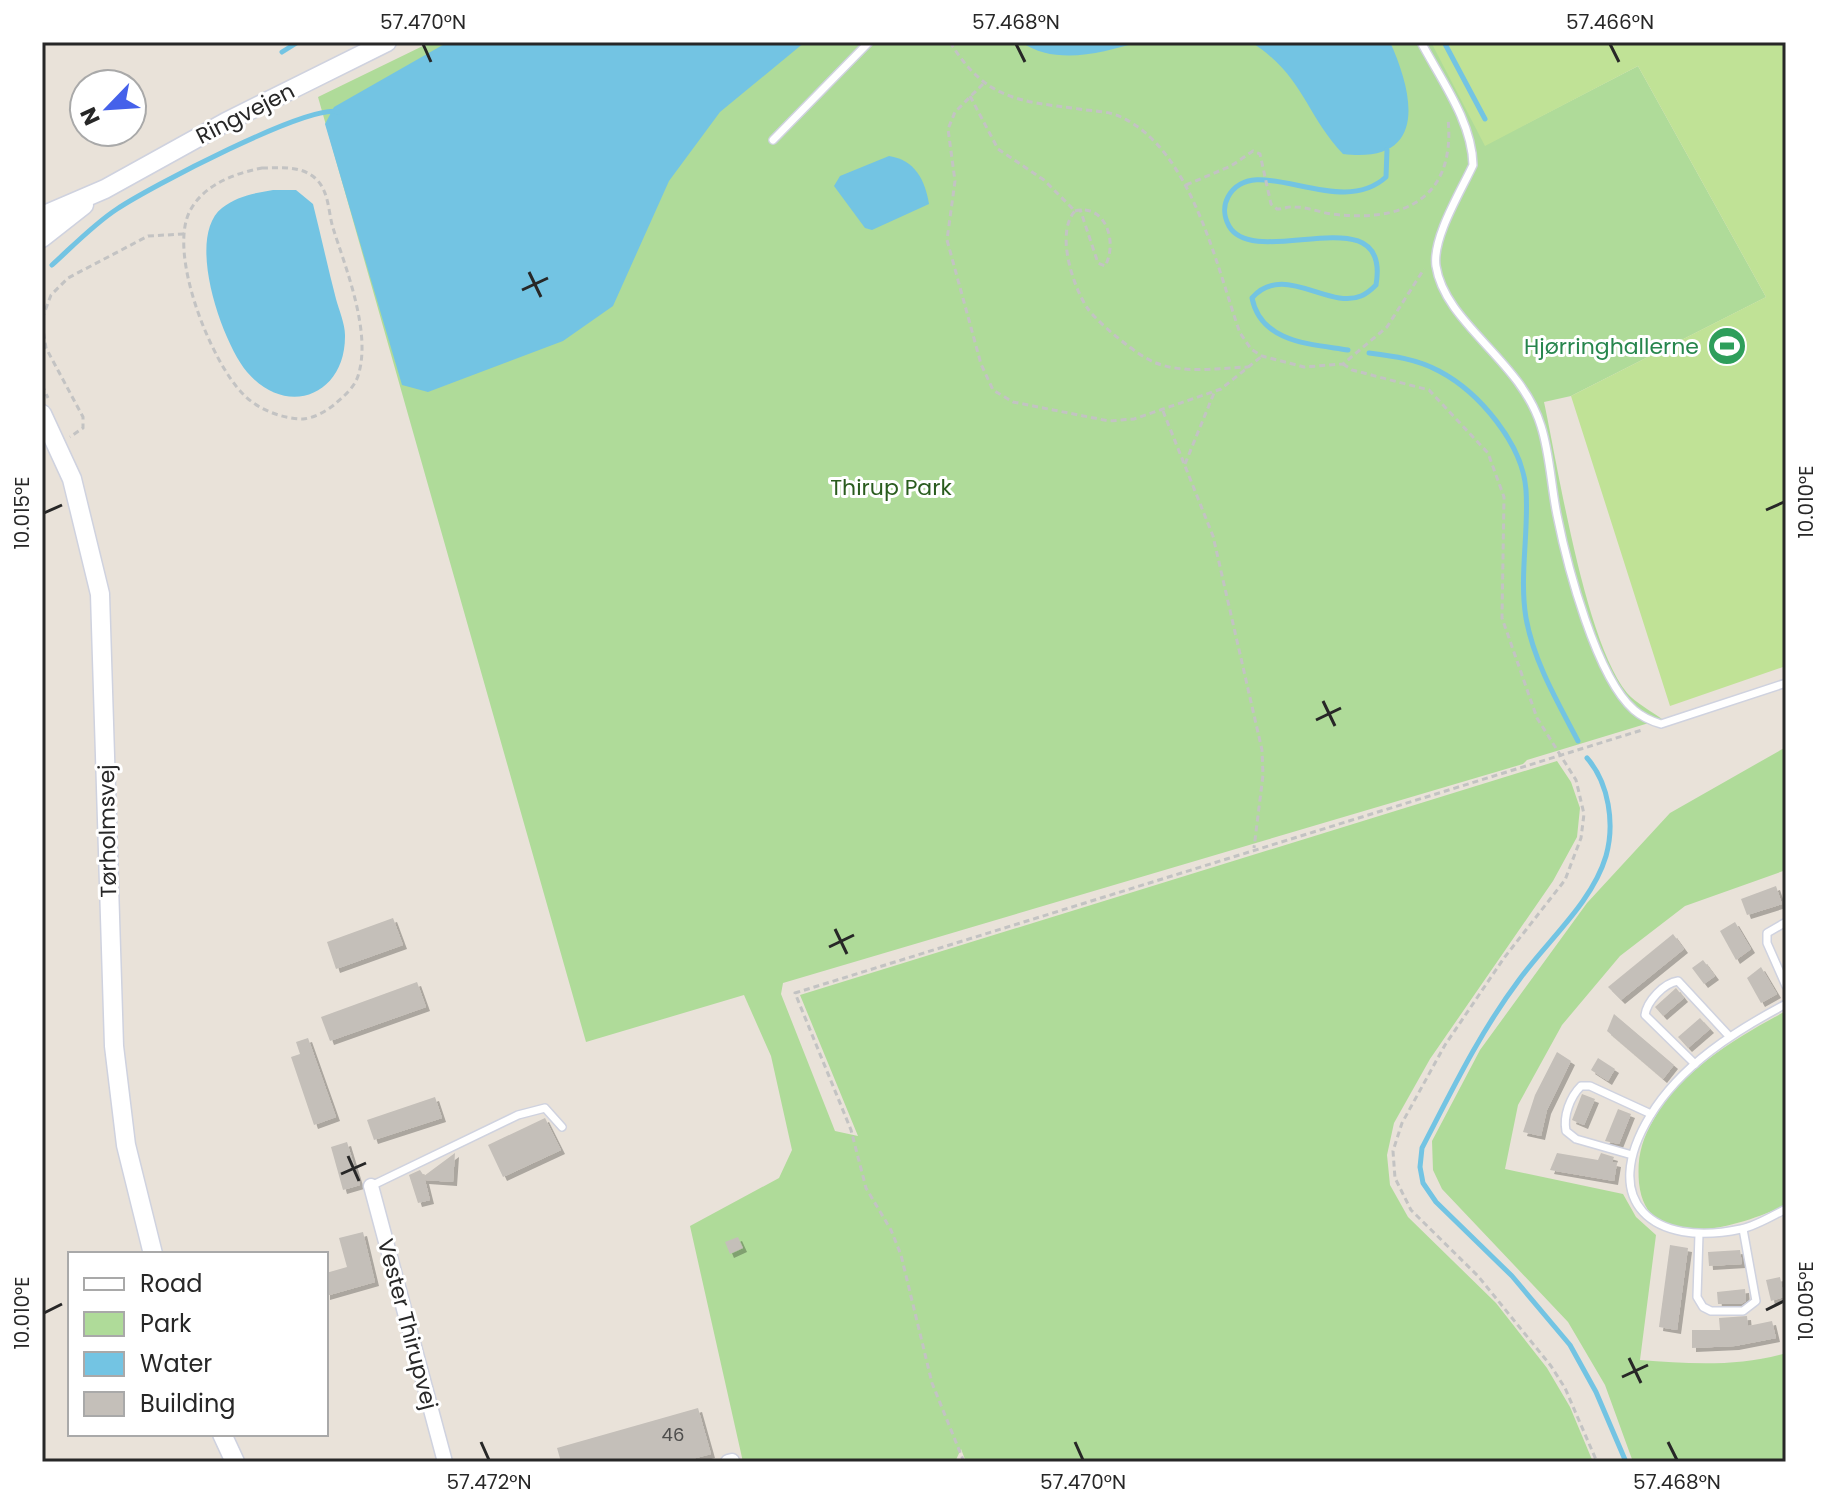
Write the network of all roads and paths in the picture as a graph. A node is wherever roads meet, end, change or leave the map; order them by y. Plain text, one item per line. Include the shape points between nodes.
1 (387, 42) edge
2 (869, 42) edge
3 (950, 42) edge
4 (1421, 42) edge
5 (983, 84) junction
6 (970, 96) junction
7 (1453, 102) junction
8 (773, 140) dead end
9 (1186, 185) junction
10 (105, 189) junction
11 (1078, 210) junction
12 (42, 216) edge
13 (184, 234) junction
14 (42, 238) edge
15 (1436, 249) junction
16 (42, 321) edge
17 (1262, 356) junction
18 (1343, 364) junction
19 (1251, 367) junction
20 (1214, 392) junction
21 (1163, 411) junction
22 (42, 414) edge
23 (57, 445) junction
24 (1185, 464) junction
25 (1786, 683) edge
26 (1661, 724) junction
27 (1561, 757) junction
28 (1254, 848) junction
29 (1786, 922) edge
30 (1786, 986) edge
31 (1786, 1004) edge
32 (1729, 1036) junction
33 (1695, 1064) junction
34 (1651, 1114) junction
35 (562, 1127) dead end
36 (1632, 1155) junction
37 (371, 1186) joint
38 (1786, 1209) edge
39 (1743, 1229) junction
40 (1699, 1234) junction
41 (153, 1252) edge
42 (223, 1436) edge
43 (235, 1462) edge
44 (445, 1462) edge
45 (964, 1462) edge
46 (1597, 1462) edge

1 - 10 street, Ringvejen
2 - 8 lane
3 - 5 path
4 - 7 lane
5 - 6 path
5 - 9 path via 1016,101 1121,117 1166,156
6 - 11 path via 998,149
6 - 21 path via 948,129 955,181 947,240 987,381 1013,402 1096,419 1134,419
7 - 9 path via 1448,111 1447,163 1436,186 1415,205 1390,215 1277,209 1266,188 1260,154 1253,151
7 - 15 lane via 1465,124 1473,165
9 - 17 path via 1240,333
10 - 12 street, Ringvejen
10 - 14 street, Ringvejen
11 - 11 path via 1094,211 1104,222 1111,249 1105,266 1098,263
11 - 19 path via 1065,229 1069,257 1084,301 1099,321 1159,364
13 - 13 path via 187,275 209,343 242,394 272,413 304,419 327,411 349,391 358,376 362,345 350,276 327,196 315,178 293,168 238,173 208,190 191,209
13 - 16 path via 148,236 68,278 51,295
15 - 18 path via 1392,322
15 - 26 lane via 1436,267 1450,304 1509,367 1536,410 1557,517 1579,597 1608,672 1634,711
16 - 23 path via 46,348 83,417 83,428
17 - 18 path via 1304,367
17 - 19 path
18 - 27 path via 1429,390 1488,453 1504,497 1502,618 1537,718
19 - 20 path
20 - 21 path
20 - 24 path
21 - 24 path
22 - 23 street, Tørholmsvej
23 - 41 street, Tørholmsvej via 76,492 100,594 114,1046 126,1145
24 - 28 path via 1213,536 1262,750
25 - 26 lane
26 - 27 path
27 - 28 path
27 - 46 path via 1576,780 1584,814 1565,880 1445,1045 1402,1123 1393,1151 1395,1178 1411,1210 1478,1276 1551,1366
28 - 45 path via 795,993 851,1130 866,1188 901,1255 932,1383
29 - 30 lane via 1767,933 1767,943
31 - 32 lane
32 - 33 lane
32 - 33 lane via 1688,988 1671,982 1646,1005 1645,1015
33 - 34 lane
34 - 36 lane
34 - 36 lane via 1590,1086 1574,1093 1564,1121 1566,1131 1576,1139
35 - 37 lane via 545,1108 518,1115
36 - 40 lane via 1630,1188 1638,1207 1651,1222 1674,1232
37 - 44 street, Vester Thirupvej
38 - 39 lane
39 - 40 lane
39 - 40 lane via 1756,1301 1743,1311 1711,1311 1697,1297
42 - 43 street

